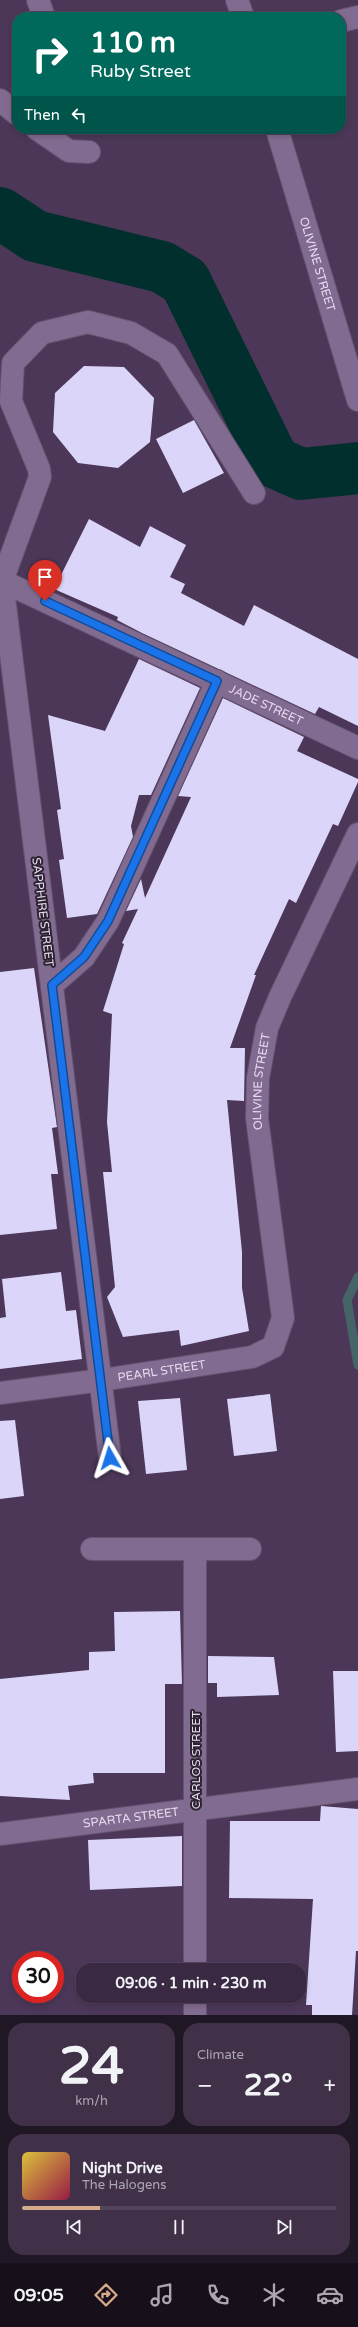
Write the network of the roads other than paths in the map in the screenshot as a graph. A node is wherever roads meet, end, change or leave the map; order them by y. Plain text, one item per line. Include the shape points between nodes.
1 (38, 0) edge
2 (238, 0) edge
3 (42, 12) edge
4 (242, 12) edge
5 (358, 16) edge
6 (346, 20) edge
7 (0, 100) edge
8 (12, 110) edge
9 (45, 134) edge
10 (278, 134) edge
11 (88, 152) dead end
12 (358, 400) edge
13 (254, 493) dead end
14 (1, 580) edge
15 (217, 681) junction
16 (358, 748) edge
17 (358, 834) edge
18 (52, 985) junction
19 (273, 1347) joint
20 (102, 1380) junction
21 (0, 1392) edge
22 (110, 1458) dead end
23 (92, 1549) dead end
24 (195, 1549) junction
25 (250, 1549) dead end
26 (358, 1789) edge
27 (196, 1808) junction
28 (0, 1834) edge
29 (195, 1963) edge
30 (195, 2003) edge
31 (195, 2015) edge

1 - 3 street
2 - 4 street
5 - 6 street
7 - 8 street
9 - 11 street via 69,150
10 - 12 street, OLIVINE STREET
13 - 14 street via 167,354 131,333 88,322 42,333 13,363 11,402 40,477
14 - 15 street, JADE STREET
14 - 18 street, SAPPHIRE STREET
15 - 16 street, JADE STREET
15 - 18 street via 108,921 84,957
17 - 19 street, OLIVINE STREET via 280,997 268,1028 258,1078 257,1118 283,1318
18 - 20 street, SAPPHIRE STREET
19 - 20 street, PEARL STREET via 252,1357
20 - 21 street, PEARL STREET
20 - 22 street, SAPPHIRE STREET
23 - 24 street
24 - 25 street
24 - 27 street, CARLOS STREET
26 - 27 street, SPARTA STREET
27 - 28 street, SPARTA STREET
27 - 29 street, CARLOS STREET
30 - 31 street

